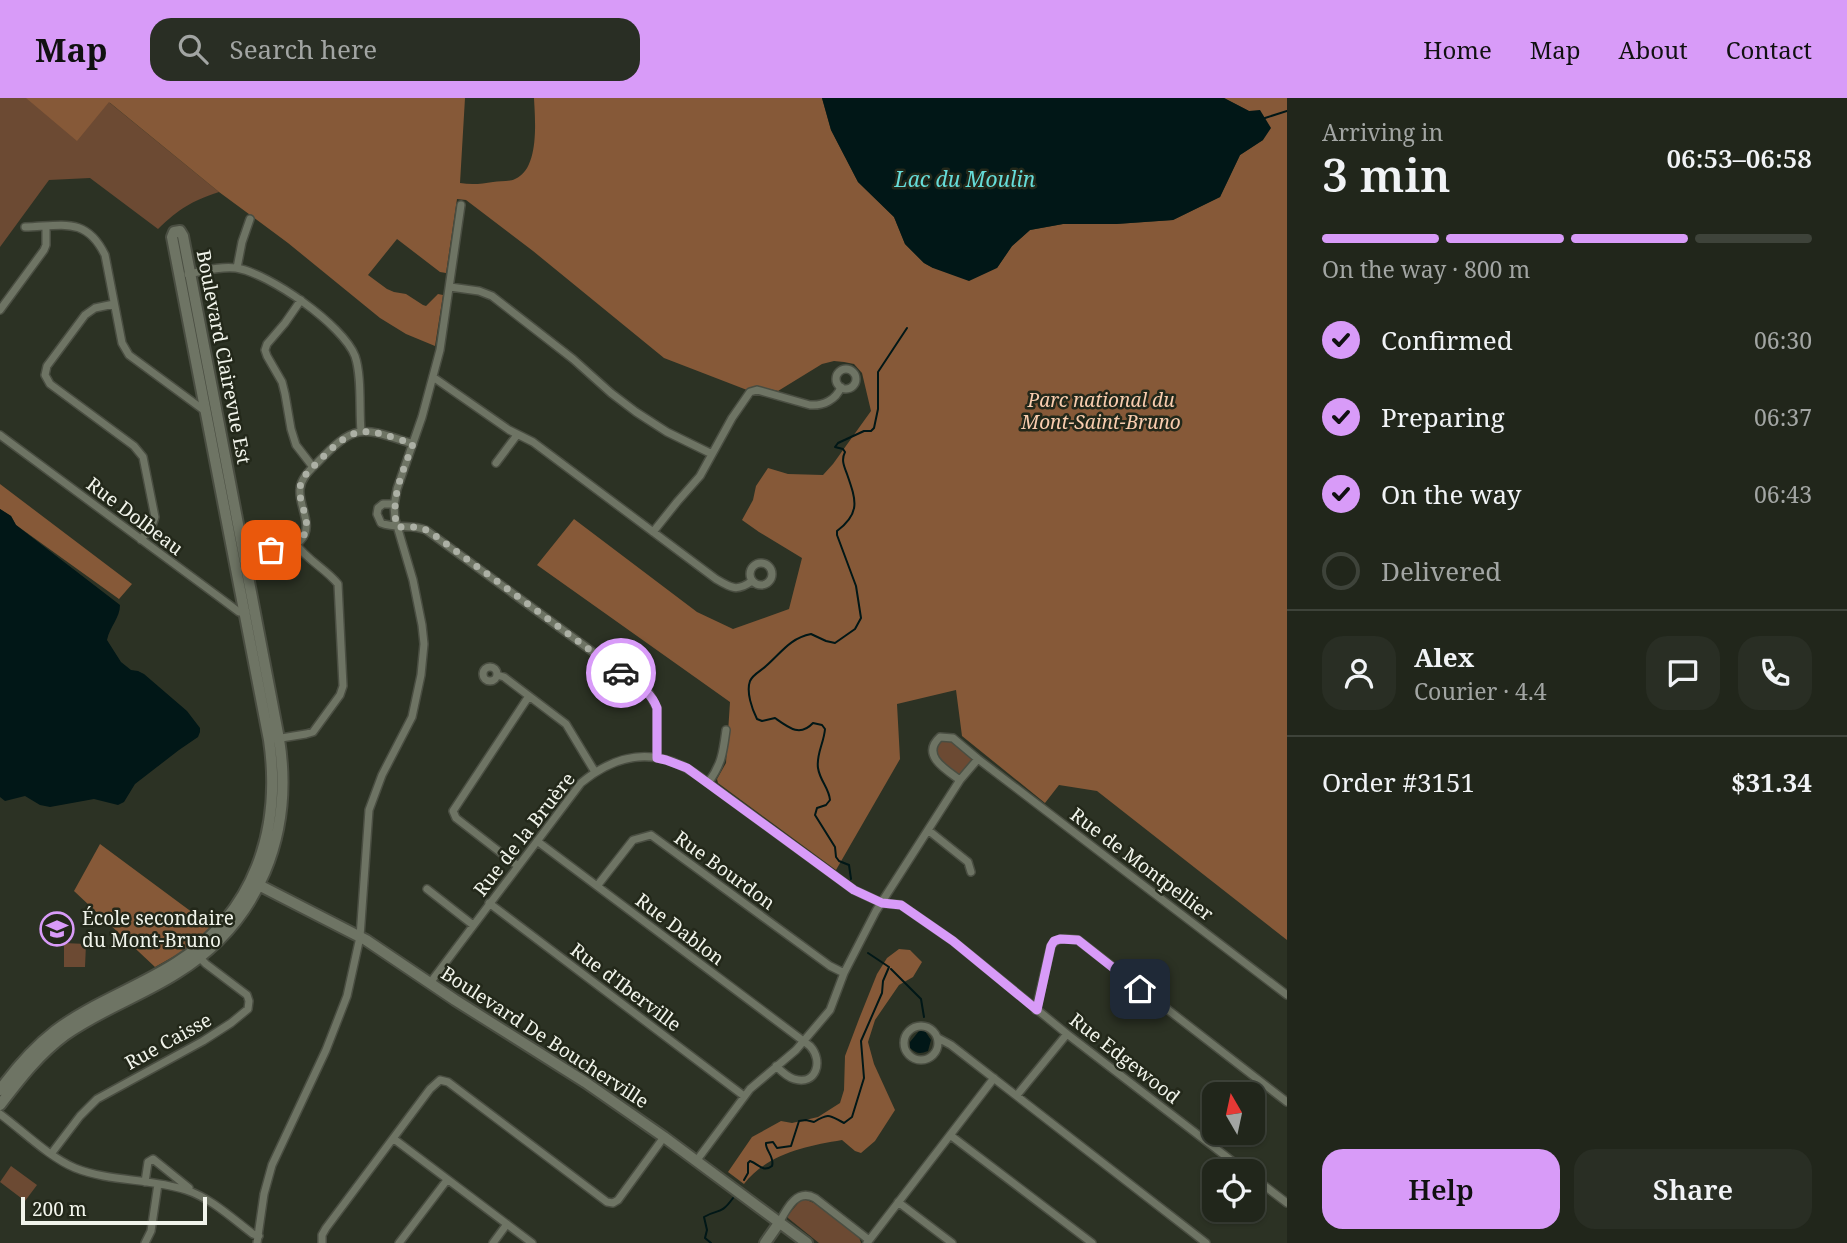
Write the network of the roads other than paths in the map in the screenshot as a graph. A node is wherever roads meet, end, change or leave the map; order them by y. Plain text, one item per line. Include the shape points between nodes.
1 (461, 205) dead end
2 (250, 219) dead end
3 (46, 227) junction
4 (25, 228) dead end
5 (237, 268) junction
6 (185, 275) joint
7 (450, 287) junction
8 (301, 300) junction
9 (114, 303) junction
10 (0, 310) edge
11 (433, 377) junction
12 (841, 387) dead end
13 (211, 411) junction
14 (361, 431) junction
15 (0, 435) edge
16 (517, 435) junction
17 (413, 444) junction
18 (712, 454) junction
19 (496, 463) dead end
20 (313, 467) junction
21 (394, 504) junction
22 (397, 527) junction
23 (653, 532) junction
24 (141, 540) junction
25 (296, 544) junction
26 (239, 556) junction
27 (752, 581) dead end
28 (250, 611) junction
29 (497, 675) dead end
30 (529, 696) junction
31 (726, 730) dead end
32 (274, 739) junction
33 (657, 758) junction
34 (978, 759) junction
35 (595, 772) junction
36 (960, 780) junction
37 (708, 783) junction
38 (928, 830) junction
39 (537, 841) junction
40 (518, 866) junction
41 (971, 872) dead end
42 (255, 883) junction
43 (597, 886) junction
44 (427, 889) dead end
45 (489, 903) junction
46 (882, 903) junction
47 (473, 925) junction
48 (360, 937) junction
49 (200, 958) junction
50 (844, 974) junction
51 (430, 983) junction
52 (1287, 995) edge
53 (1037, 1010) junction
54 (1067, 1034) junction
55 (938, 1038) junction
56 (804, 1042) junction
57 (776, 1066) junction
58 (994, 1078) junction
59 (0, 1090) edge
60 (744, 1096) junction
61 (1017, 1096) junction
62 (1287, 1102) edge
63 (0, 1105) edge
64 (0, 1114) edge
65 (950, 1135) junction
66 (664, 1137) junction
67 (394, 1139) junction
68 (51, 1154) junction
69 (1229, 1159) edge
70 (696, 1160) junction
71 (447, 1180) junction
72 (145, 1181) junction
73 (158, 1184) junction
74 (1265, 1186) edge
75 (195, 1193) junction
76 (898, 1202) junction
77 (1287, 1203) edge
78 (779, 1223) junction
79 (507, 1224) junction
80 (258, 1239) edge
81 (868, 1242) edge
82 (145, 1243) edge
83 (322, 1243) edge
84 (399, 1243) edge
85 (493, 1243) edge
86 (532, 1243) edge
87 (765, 1243) edge
88 (807, 1243) edge
89 (952, 1243) edge
90 (1091, 1243) edge
91 (1206, 1243) edge

1 - 7 street
2 - 5 street
3 - 4 street
3 - 9 street via 83,228 99,243
3 - 10 street via 44,250
5 - 6 street
5 - 8 street
6 - 13 street, Boulevard Clairevue Est
7 - 11 street
7 - 18 street via 492,296 636,412
8 - 14 street via 354,354
8 - 20 street via 265,350 282,382 296,445
9 - 13 street via 122,342 130,355
9 - 24 street via 95,307 85,315 44,375 141,452 155,517
11 - 16 street
11 - 17 street
12 - 18 street via 838,395 818,405 752,391
13 - 26 street, Boulevard Clairevue Est
14 - 17 street
14 - 20 street via 339,441
15 - 24 street, Rue Dolbeau
16 - 19 street
16 - 23 street via 533,442
17 - 21 street
18 - 23 street via 696,481
20 - 25 street via 300,486 306,528
21 - 22 street
21 - 22 street via 380,506 377,514 383,524
22 - 33 street via 429,531 649,693 657,708
22 - 48 street via 416,592 424,657 412,718 369,810
23 - 27 street via 724,584 739,589
24 - 28 street, Rue Dolbeau via 239,612
25 - 26 street
25 - 32 street via 339,586 342,688 313,732
26 - 28 street, Boulevard Clairevue Est
28 - 32 street, Boulevard Clairevue Est
29 - 30 street
30 - 35 street via 566,724
30 - 40 street via 453,814
31 - 37 street via 722,759
32 - 42 street, Boulevard Clairevue Est via 271,818
33 - 35 street, Rue de la Bruère via 626,759
33 - 37 street, Rue de la Bruère via 677,763
34 - 36 street
34 - 36 street, Rue de Montpellier via 953,738 937,740 934,758
34 - 52 street, Rue de Montpellier
35 - 39 street, Rue de la Bruère via 581,783
36 - 38 street
37 - 46 street, Rue de la Bruère via 854,890
38 - 41 street via 968,862
38 - 46 street
39 - 40 street, Rue de la Bruère
39 - 43 street, Rue Dablon
40 - 45 street, Rue de la Bruère
42 - 48 street, Boulevard De Boucherville
42 - 49 street, Boulevard Clairevue Est via 235,922
42 - 59 street, Boulevard Clairevue Est via 191,953 56,1030 23,1060
43 - 50 street, Rue Bourdon via 632,840 651,835
43 - 56 street, Rue Dablon
44 - 47 street
45 - 47 street, Rue de la Bruère
45 - 60 street, Rue d'Iberville
46 - 50 street
46 - 53 street, Rue Edgewood via 901,905
47 - 51 street, Rue de la Bruère
48 - 51 street, Boulevard De Boucherville
48 - 80 street via 340,1018 270,1171
49 - 63 street, Boulevard Clairevue Est via 65,1035 32,1065
49 - 68 street, Rue Caisse via 245,993 247,1010 214,1035 97,1099
50 - 56 street via 830,1010
51 - 66 street, Boulevard De Boucherville
53 - 54 street, Rue Edgewood
53 - 62 street via 1051,946 1060,939 1078,940
54 - 61 street
54 - 69 street, Rue Edgewood
55 - 55 street via 931,1029 919,1026 909,1031 904,1047 910,1056 925,1060 937,1050
55 - 58 street
56 - 57 street
56 - 57 street via 817,1057 811,1076 795,1080
57 - 60 street
58 - 61 street
58 - 65 street
60 - 70 street
61 - 91 street
64 - 68 street
65 - 76 street
65 - 90 street
66 - 67 street via 612,1203 448,1082 440,1080 430,1089
66 - 70 street, Boulevard De Boucherville
67 - 71 street
67 - 83 street via 324,1230
68 - 72 street via 83,1171
70 - 78 street, Boulevard De Boucherville
71 - 79 street
71 - 84 street
72 - 73 street
72 - 75 street via 148,1162 153,1159
73 - 75 street
73 - 82 street
74 - 77 street
75 - 80 street
76 - 81 street
76 - 89 street
78 - 81 street via 796,1198 809,1195
78 - 87 street
78 - 88 street, Boulevard De Boucherville
79 - 85 street
79 - 86 street

